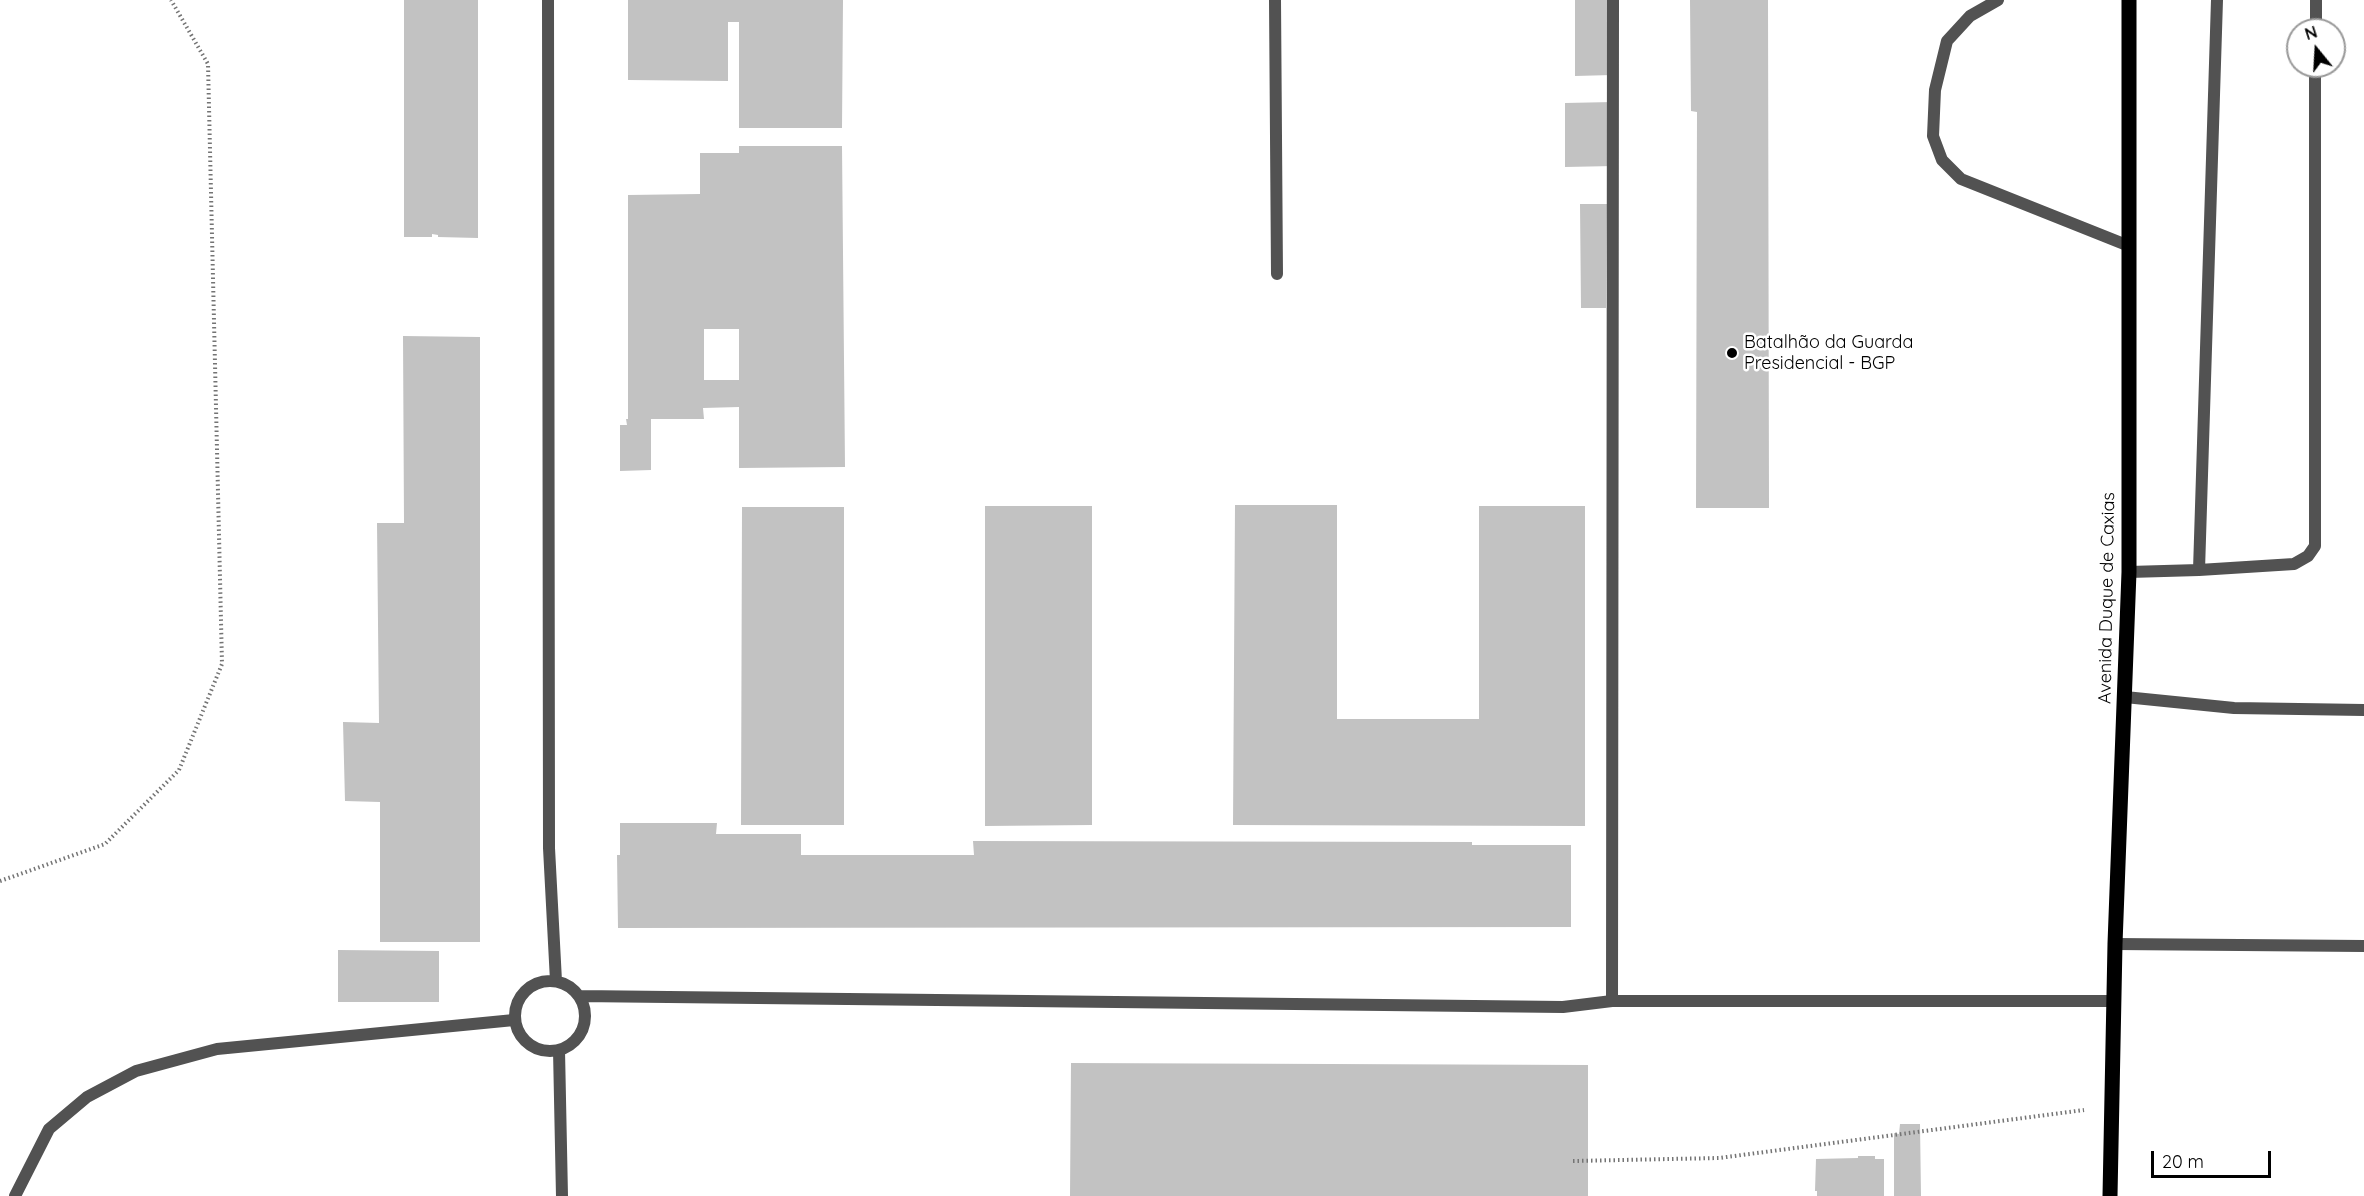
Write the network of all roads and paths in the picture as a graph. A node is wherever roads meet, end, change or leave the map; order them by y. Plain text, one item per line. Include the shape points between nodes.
1 (171, 0) edge
2 (548, 0) edge
3 (1275, 0) edge
4 (1613, 0) edge
5 (1998, 0) edge
6 (2129, 0) edge
7 (2217, 0) edge
8 (2316, 0) edge
9 (2316, 18) edge
10 (2315, 78) edge
11 (2129, 246) junction
12 (1277, 274) dead end
13 (2199, 570) junction
14 (2129, 572) junction
15 (2125, 697) junction
16 (2364, 710) edge
17 (0, 881) edge
18 (2115, 944) junction
19 (2364, 946) edge
20 (556, 981) junction
21 (579, 996) junction
22 (1612, 1001) junction
23 (2115, 1001) junction
24 (514, 1020) junction
25 (559, 1050) junction
26 (2084, 1110) dead end
27 (1573, 1161) dead end
28 (15, 1196) edge
29 (562, 1196) edge
30 (2110, 1196) edge

1 - 17 path via 208,64 222,664 179,770 105,844
2 - 20 street via 549,836
3 - 12 street
4 - 22 street
5 - 11 street via 1970,16 1947,41 1935,90 1933,136 1942,160 1961,179
6 - 11 main road, Avenida Duque de Caxias
7 - 13 street
8 - 9 street
10 - 13 street via 2315,546 2308,556 2294,564
11 - 14 main road, Avenida Duque de Caxias
13 - 14 street
14 - 15 main road, Avenida Duque de Caxias
15 - 16 street via 2234,708
15 - 18 main road, Avenida Duque de Caxias
18 - 19 street
18 - 23 main road, Avenida Duque de Caxias
20 - 21 street
20 - 24 street via 540,982 526,990 516,1004
21 - 22 street via 1563,1007
21 - 25 street via 585,1008 585,1022 572,1044
22 - 23 street
23 - 30 main road, Avenida Duque de Caxias
24 - 25 street via 530,1046 544,1051
24 - 28 street via 217,1049 136,1071 87,1097 49,1129
25 - 29 street
26 - 27 path via 1719,1158

